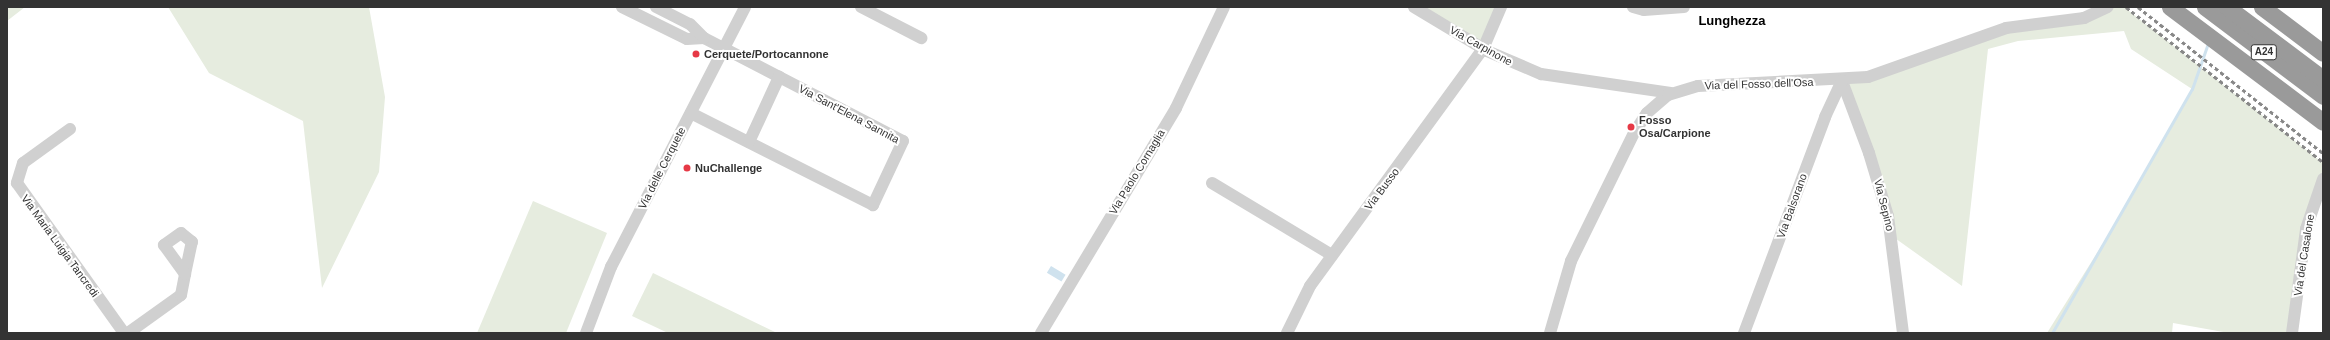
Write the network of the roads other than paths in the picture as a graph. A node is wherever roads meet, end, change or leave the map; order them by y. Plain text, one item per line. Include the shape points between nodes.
1 (622, 7) edge
2 (656, 7) edge
3 (745, 7) edge
4 (862, 7) edge
5 (1224, 7) edge
6 (1414, 7) edge
7 (1501, 7) edge
8 (1633, 7) edge
9 (1684, 7) edge
10 (2108, 7) edge
11 (2170, 7) edge
12 (2205, 7) edge
13 (2227, 7) edge
14 (2262, 7) edge
15 (704, 38) junction
16 (921, 38) dead end
17 (723, 48) junction
18 (1483, 49) junction
19 (2323, 53) edge
20 (779, 77) junction
21 (2323, 79) edge
22 (1842, 81) junction
23 (1671, 93) junction
24 (2323, 96) edge
25 (690, 113) junction
26 (2323, 122) edge
27 (70, 129) dead end
28 (749, 142) junction
29 (2323, 178) edge
30 (1212, 183) dead end
31 (1332, 256) junction
32 (185, 274) dead end
33 (1554, 331) edge
34 (124, 333) edge
35 (128, 333) edge
36 (586, 333) edge
37 (1041, 333) edge
38 (1287, 333) edge
39 (1744, 333) edge
40 (1903, 333) edge
41 (2292, 333) edge

1 - 15 street via 687,39
2 - 15 street via 690,24
3 - 17 street, Via delle Cerquete
4 - 16 street
5 - 37 street, Via Paolo Cornaglia via 1176,108
6 - 18 street, Via Carpinone
7 - 18 street, Via Busso
8 - 9 street via 1644,10
10 - 22 street, Via del Fosso dell'Osa via 2084,18 2006,28 1894,71
11 - 26 highway
12 - 24 highway, A24
13 - 21 highway, A24
14 - 19 highway
15 - 17 street, Via Sant'Elena Sannita
17 - 20 street, Via Sant'Elena Sannita
17 - 25 street, Via delle Cerquete
18 - 23 street, Via Carpinone via 1557,78
18 - 31 street, Via Busso
20 - 28 street
20 - 28 street, Via Sant'Elena Sannita via 903,141 873,205
22 - 23 street, Via del Fosso dell'Osa via 1706,85
22 - 39 street, Via Balsorano via 1822,126
22 - 40 street, Via Sepino via 1869,153 1888,216
23 - 33 street, Via del Fosso dell'Osa via 1651,109 1634,132 1572,261
25 - 28 street, Via Sant'Elena Sannita
25 - 36 street, Via delle Cerquete via 611,267
27 - 34 street, Via Maria Luigia Tancredi via 23,162 17,183
29 - 41 street, Via del Casalone via 2306,229
30 - 31 street
31 - 38 street, Via Busso via 1301,301
32 - 35 street via 181,295

